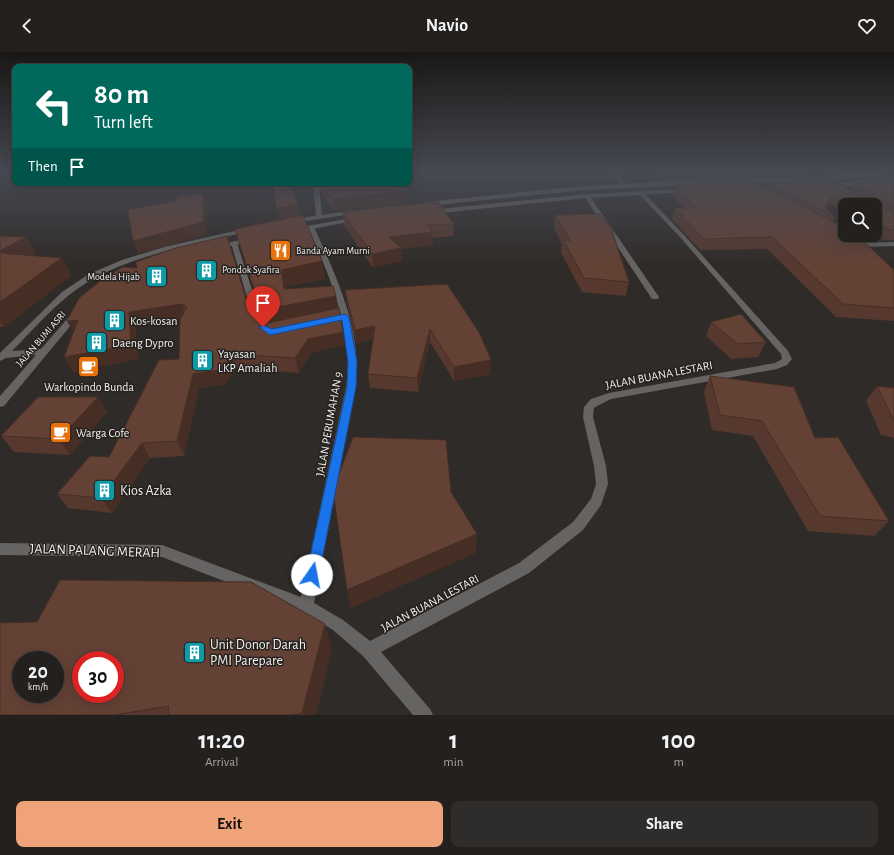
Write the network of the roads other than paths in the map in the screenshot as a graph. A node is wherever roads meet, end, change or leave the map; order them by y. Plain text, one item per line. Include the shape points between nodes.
1 (318, 204) edge
2 (427, 204) edge
3 (505, 204) edge
4 (592, 204) edge
5 (651, 204) edge
6 (417, 205) edge
7 (363, 211) edge
8 (421, 212) edge
9 (319, 216) junction
10 (363, 218) edge
11 (289, 222) edge
12 (311, 227) junction
13 (259, 228) edge
14 (288, 232) edge
15 (257, 238) edge
16 (234, 243) junction
17 (894, 244) edge
18 (208, 249) edge
19 (868, 255) edge
20 (655, 297) dead end
21 (83, 308) edge
22 (270, 332) edge
23 (42, 352) junction
24 (2, 356) edge
25 (0, 402) edge
26 (0, 549) edge
27 (306, 606) junction
28 (369, 650) junction
29 (424, 715) edge

1 - 9 street
2 - 6 street
3 - 8 street
4 - 20 street
5 - 28 street, JALAN BUANA LESTARI via 785,353 787,358 784,363 609,396 595,402 589,407 588,417 602,484 597,501 578,526 524,568
7 - 9 street
9 - 11 street
10 - 12 street
12 - 14 street
12 - 27 street, JALAN PERUMAHAN 9 via 337,286 353,362 351,387
13 - 24 street, JALAN BUMI ASRI via 167,248 92,276 64,294
15 - 16 street
16 - 18 street
16 - 22 street via 258,321
17 - 19 street via 854,243
21 - 23 street, JALAN BUMI ASRI
23 - 24 street
23 - 25 street, JALAN BUMI ASRI
26 - 27 street, JALAN PALANG MERAH via 162,551
27 - 28 street, JALAN PALANG MERAH via 338,625
28 - 29 street, JALAN PALANG MERAH

